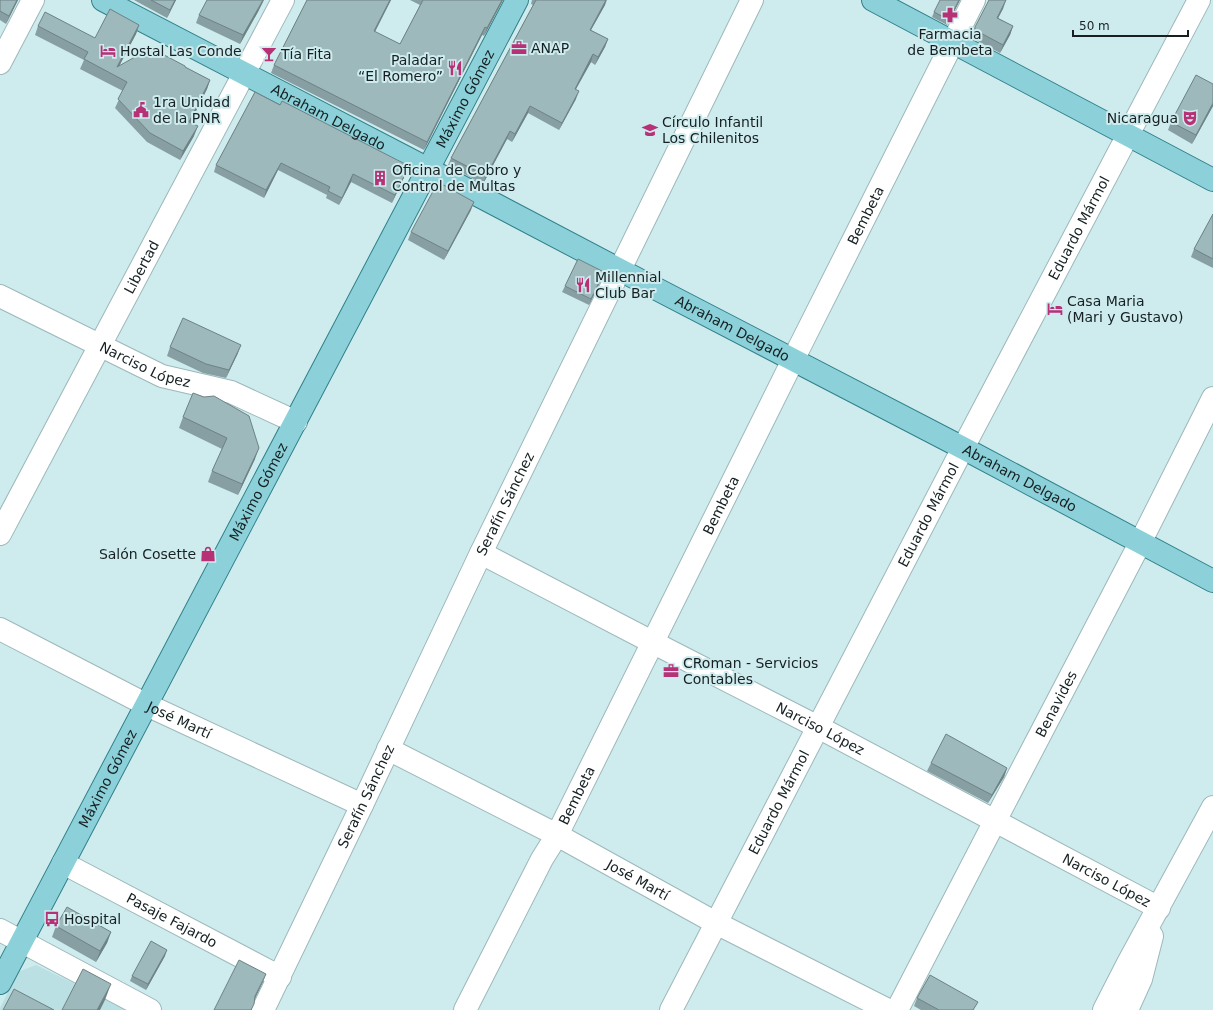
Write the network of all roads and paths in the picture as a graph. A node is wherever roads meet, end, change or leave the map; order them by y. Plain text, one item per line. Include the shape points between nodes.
1 (33, 0) edge
2 (103, 0) edge
3 (283, 0) edge
4 (517, 0) edge
5 (752, 0) edge
6 (873, 0) edge
7 (974, 0) edge
8 (1200, 0) edge
9 (953, 42) junction
10 (0, 63) edge
11 (244, 72) junction
12 (1128, 136) junction
13 (429, 169) junction
14 (1213, 180) edge
15 (620, 270) junction
16 (0, 296) edge
17 (100, 346) junction
18 (793, 360) junction
19 (1213, 398) edge
20 (296, 422) junction
21 (963, 448) junction
22 (0, 534) edge
23 (1140, 543) junction
24 (481, 553) junction
25 (1213, 581) edge
26 (0, 629) edge
27 (652, 642) junction
28 (147, 705) junction
29 (818, 727) junction
30 (388, 749) junction
31 (362, 805) junction
32 (1213, 807) edge
33 (994, 820) junction
34 (557, 835) junction
35 (64, 863) junction
36 (1159, 908) junction
37 (716, 922) junction
38 (0, 930) edge
39 (22, 941) junction
40 (280, 977) junction
41 (0, 983) edge
42 (150, 1010) edge
43 (263, 1010) edge
44 (465, 1010) edge
45 (671, 1010) edge
46 (888, 1010) edge
47 (897, 1010) edge
48 (1104, 1010) edge
49 (1127, 1010) edge

1 - 10 street
2 - 11 main road, Abraham Delgado
3 - 11 street, Libertad
4 - 13 main road, Máximo Gómez
5 - 15 street, Serafín Sánchez
6 - 9 main road
7 - 9 street, Bembeta
8 - 12 street, Eduardo Mármol
9 - 12 main road
9 - 18 street, Bembeta
11 - 13 main road, Abraham Delgado
11 - 17 street, Libertad
12 - 14 main road
12 - 21 street, Eduardo Mármol
13 - 15 main road, Abraham Delgado
13 - 20 main road, Máximo Gómez
15 - 18 main road, Abraham Delgado
15 - 24 street, Serafín Sánchez
16 - 17 street, Narciso López
17 - 20 street, Narciso López via 162,376 231,392
17 - 22 street, Libertad
18 - 21 main road, Abraham Delgado
18 - 27 street, Bembeta
19 - 23 street, Benavides
20 - 28 main road, Máximo Gómez
21 - 23 main road, Abraham Delgado
21 - 29 street, Eduardo Mármol
23 - 25 main road, Abraham Delgado
23 - 33 street, Benavides
24 - 27 street, Narciso López
24 - 30 street, Serafín Sánchez
26 - 28 street, José Martí
27 - 29 street, Narciso López
27 - 34 street, Bembeta
28 - 31 street, José Martí
28 - 35 main road, Máximo Gómez
29 - 33 street, Narciso López
29 - 37 street, Eduardo Mármol
30 - 31 street, Serafín Sánchez
30 - 34 street, José Martí
31 - 40 street, Serafín Sánchez
32 - 36 street
33 - 36 street, Narciso López
33 - 47 street, Benavides
34 - 37 street, José Martí
34 - 44 street, Bembeta via 542,859
35 - 39 main road, Máximo Gómez
35 - 40 street, Pasaje Fajardo
36 - 48 street
36 - 49 street via 1141,979
37 - 45 street, Eduardo Mármol
37 - 46 street, José Martí
38 - 39 street
39 - 41 main road, Máximo Gómez
39 - 42 street
40 - 43 street, Serafín Sánchez

